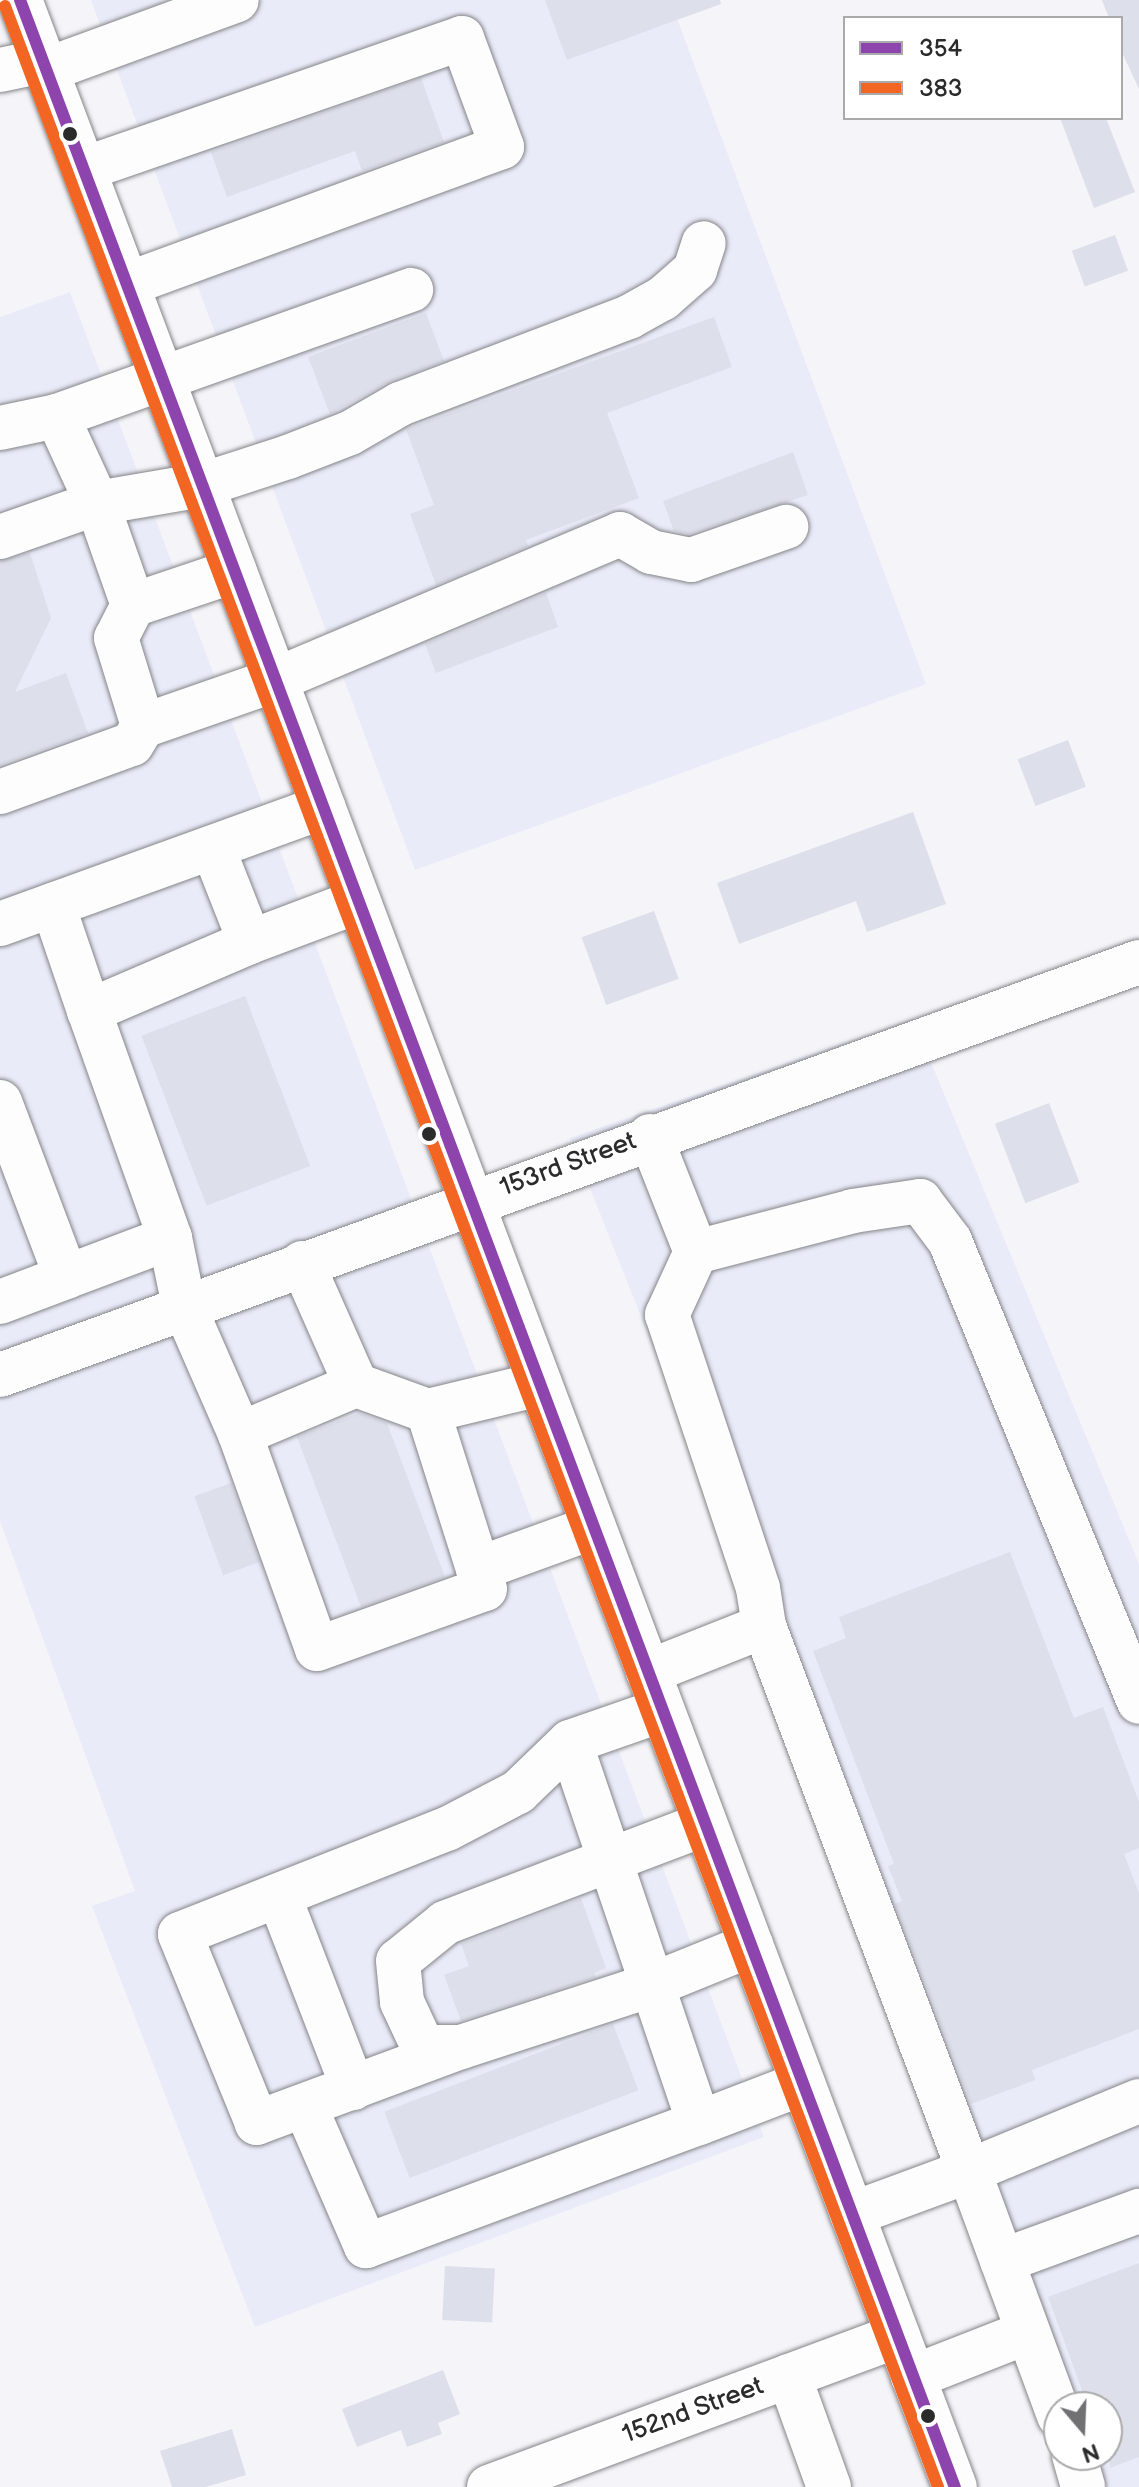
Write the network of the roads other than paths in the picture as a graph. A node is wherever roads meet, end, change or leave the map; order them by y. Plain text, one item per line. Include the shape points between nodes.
1 (20, 0) edge
2 (237, 0) edge
3 (44, 65) junction
4 (0, 70) edge
5 (84, 169) junction
6 (704, 243) dead end
7 (127, 284) junction
8 (411, 290) dead end
9 (162, 379) junction
10 (57, 416) junction
11 (0, 428) edge
12 (202, 485) junction
13 (97, 503) junction
14 (786, 527) dead end
15 (0, 537) edge
16 (234, 571) junction
17 (133, 605) junction
18 (275, 680) junction
19 (143, 726) junction
20 (0, 792) edge
21 (323, 807) junction
22 (213, 848) junction
23 (359, 901) junction
24 (53, 905) junction
25 (0, 924) edge
26 (250, 942) junction
27 (1139, 962) edge
28 (89, 1011) junction
29 (0, 1102) edge
30 (650, 1136) junction
31 (471, 1200) junction
32 (170, 1238) junction
33 (696, 1252) junction
34 (302, 1263) junction
35 (66, 1277) junction
36 (0, 1302) edge
37 (184, 1306) junction
38 (0, 1375) edge
39 (540, 1384) junction
40 (356, 1385) junction
41 (428, 1411) junction
42 (240, 1434) junction
43 (594, 1527) junction
44 (478, 1569) junction
45 (761, 1607) junction
46 (655, 1691) junction
47 (1139, 1702) edge
48 (570, 1742) junction
49 (705, 1824) junction
50 (610, 1861) junction
51 (279, 1896) junction
52 (751, 1945) junction
53 (652, 1985) junction
54 (461, 2047) junction
55 (803, 2083) junction
56 (353, 2088) junction
57 (1139, 2101) edge
58 (305, 2106) junction
59 (699, 2123) junction
60 (969, 2171) junction
61 (1139, 2211) edge
62 (852, 2214) junction
63 (1002, 2261) junction
64 (1028, 2332) junction
65 (898, 2336) junction
66 (789, 2376) junction
67 (913, 2377) junction
68 (1050, 2391) edge
69 (489, 2487) edge
70 (829, 2487) edge
71 (955, 2487) edge

1 - 3 main road
2 - 3 main road
3 - 4 main road
3 - 5 main road
5 - 7 main road
5 - 7 main road via 462,38 502,147
6 - 12 main road via 695,270 662,299 629,317 400,404 350,433
7 - 9 main road
8 - 9 main road
9 - 10 main road
9 - 12 main road
10 - 11 main road
10 - 13 main road
12 - 13 main road
12 - 16 main road
13 - 15 main road
13 - 17 main road
14 - 18 main road via 691,560 651,552 620,534
16 - 17 main road
16 - 18 main road
17 - 19 main road via 116,638
18 - 19 main road
18 - 21 main road
19 - 20 main road via 132,744
21 - 22 main road
21 - 23 main road
22 - 24 main road
22 - 26 main road
23 - 26 main road
23 - 31 main road
24 - 25 main road
24 - 28 main road
26 - 28 main road
27 - 30 main road, 153rd Street
28 - 32 main road
29 - 35 main road
30 - 31 main road, 153rd Street
30 - 33 main road
31 - 34 main road, 153rd Street
31 - 39 main road
32 - 35 main road
32 - 37 main road
33 - 45 main road via 667,1315
33 - 47 main road via 853,1211 920,1201 950,1241
34 - 37 main road, 153rd Street
34 - 40 main road
35 - 36 main road
37 - 38 main road, 153rd Street
37 - 42 main road
39 - 41 main road
39 - 43 main road
40 - 41 main road
40 - 42 main road
41 - 44 main road
42 - 44 main road via 317,1649 485,1589
43 - 44 main road
43 - 46 main road
45 - 46 main road
45 - 60 main road
46 - 48 main road
46 - 49 main road
48 - 50 main road
48 - 51 main road via 518,1792 447,1829
49 - 50 main road
49 - 52 main road
50 - 53 main road
50 - 54 main road via 445,1923 398,1961 402,2002 423,2047
51 - 56 main road
51 - 58 main road via 180,1934 257,2123
52 - 53 main road
52 - 55 main road
53 - 54 main road
53 - 59 main road
54 - 56 main road
55 - 59 main road
55 - 62 main road
56 - 58 main road
57 - 60 main road
58 - 59 main road via 366,2246
60 - 62 main road
60 - 63 main road
61 - 63 main road
62 - 65 main road
63 - 64 main road
64 - 67 main road
64 - 68 main road
65 - 66 main road, 152nd Street
65 - 67 main road
66 - 69 main road, 152nd Street
66 - 70 main road
67 - 71 main road

